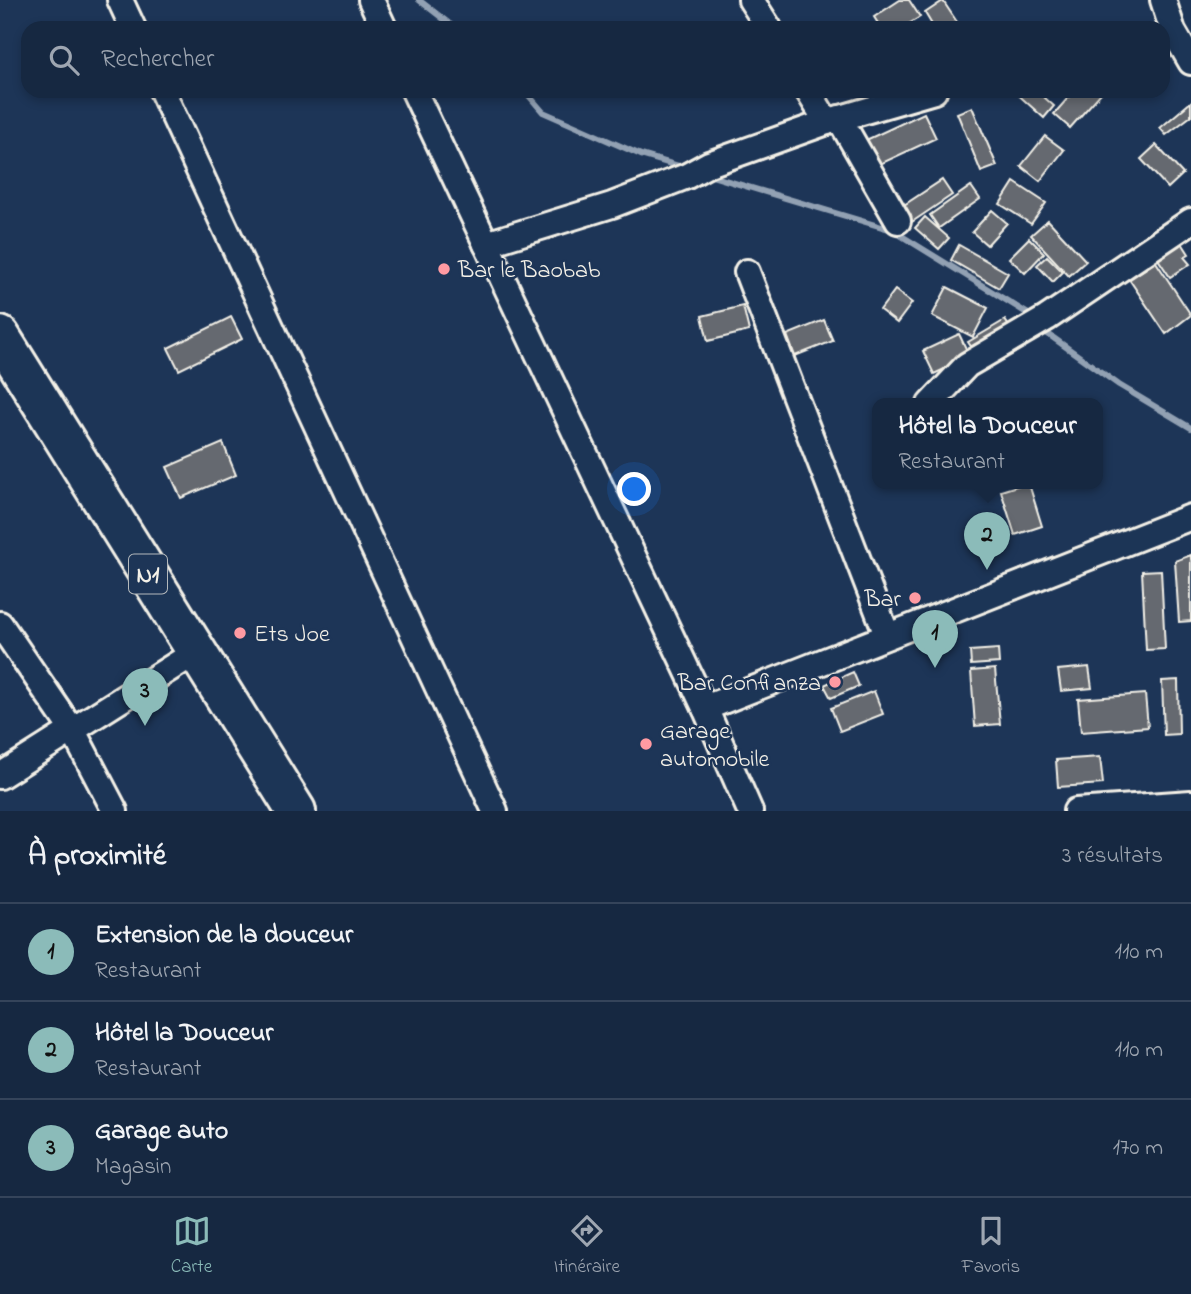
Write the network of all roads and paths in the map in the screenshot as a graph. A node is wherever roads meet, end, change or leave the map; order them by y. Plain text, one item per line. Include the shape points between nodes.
1 (120, 0) edge
2 (371, 0) edge
3 (751, 0) edge
4 (1163, 0) edge
5 (130, 21) edge
6 (381, 21) edge
7 (764, 21) edge
8 (1176, 30) edge
9 (1191, 62) edge
10 (165, 98) edge
11 (417, 98) edge
12 (814, 98) edge
13 (910, 98) edge
14 (833, 120) junction
15 (898, 221) dead end
16 (1191, 221) edge
17 (486, 244) junction
18 (747, 272) dead end
19 (0, 337) edge
20 (936, 398) edge
21 (1191, 517) edge
22 (0, 624) edge
23 (887, 635) junction
24 (196, 652) junction
25 (705, 708) junction
26 (73, 730) junction
27 (0, 776) edge
28 (1191, 803) edge
29 (115, 811) edge
30 (296, 811) edge
31 (495, 811) edge
32 (750, 811) edge
33 (1076, 811) edge

1 - 5 street
2 - 6 street
3 - 7 street
4 - 8 street
8 - 9 street
10 - 31 street
11 - 17 street
12 - 14 street
13 - 14 street
14 - 15 street
14 - 17 street via 612,205
16 - 20 street via 1047,318 967,365
17 - 25 street
18 - 23 street
19 - 24 highway, N1
21 - 23 street
22 - 26 street
23 - 25 street
24 - 26 street
24 - 30 highway, N1
25 - 32 street
26 - 27 street
26 - 29 street
28 - 33 street

